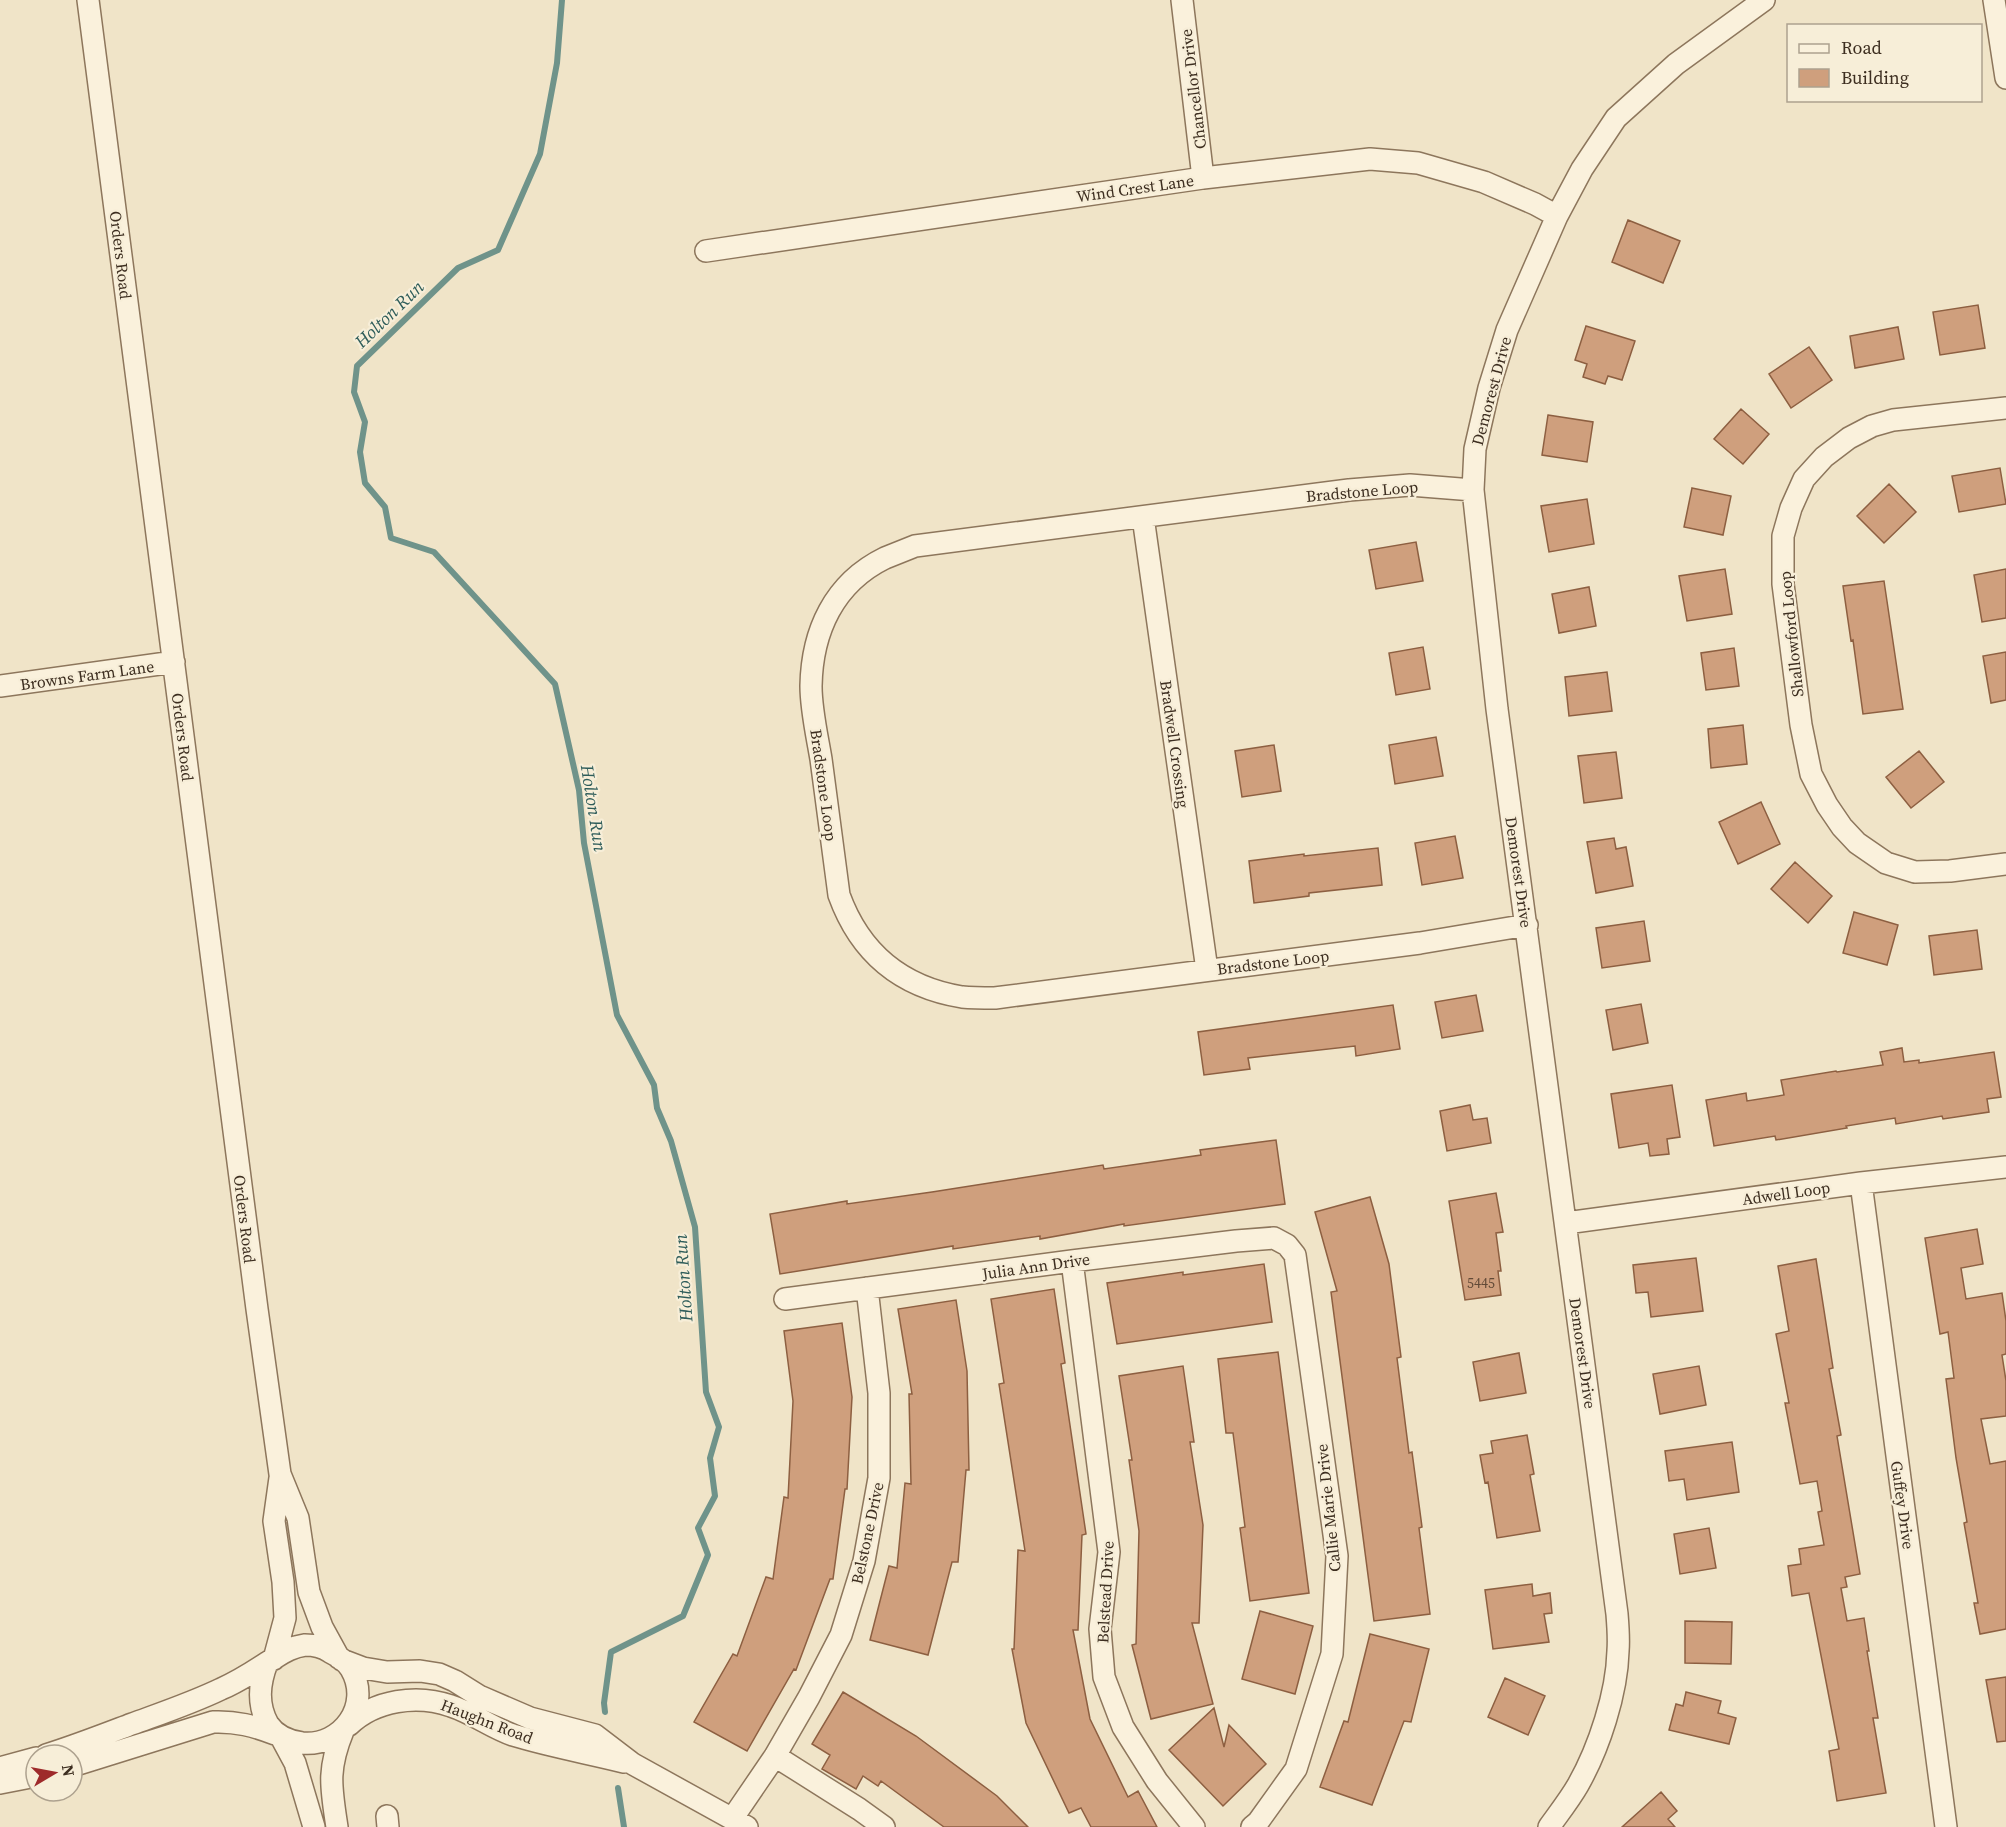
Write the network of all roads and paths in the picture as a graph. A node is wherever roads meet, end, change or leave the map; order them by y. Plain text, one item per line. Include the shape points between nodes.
1 (88, 0) edge
2 (1182, 0) edge
3 (1764, 0) edge
4 (1994, 0) edge
5 (2006, 78) edge
6 (1203, 178) junction
7 (1557, 216) junction
8 (706, 251) dead end
9 (2006, 408) edge
10 (1473, 490) junction
11 (1143, 517) junction
12 (174, 662) junction
13 (0, 686) edge
14 (2006, 864) edge
15 (1527, 926) junction
16 (1207, 970) junction
17 (2006, 1167) edge
18 (1861, 1183) junction
19 (1566, 1223) junction
20 (1287, 1245) joint
21 (1072, 1260) junction
22 (867, 1288) junction
23 (784, 1299) dead end
24 (280, 1474) junction
25 (341, 1659) junction
26 (271, 1661) junction
27 (344, 1729) junction
28 (278, 1735) junction
29 (79, 1743) edge
30 (775, 1756) junction
31 (24, 1761) edge
32 (84, 1762) edge
33 (633, 1764) junction
34 (0, 1768) edge
35 (24, 1778) edge
36 (0, 1783) edge
37 (739, 1823) edge
38 (314, 1827) edge
39 (337, 1827) edge
40 (885, 1827) edge
41 (1194, 1827) edge
42 (1252, 1827) edge
43 (1549, 1827) edge
44 (1946, 1827) edge

1 - 12 street, Orders Road
2 - 6 street, Chancellor Drive
3 - 7 street, Demorest Drive via 1676,64 1616,118
4 - 5 street
6 - 7 street, Wind Crest Lane via 1370,159 1418,163 1484,182
6 - 8 street, Wind Crest Lane
7 - 10 street, Demorest Drive via 1507,330 1489,388 1475,449
9 - 14 street, Shallowford Loop via 1893,420 1848,438 1804,479 1783,536 1788,630 1801,725 1811,774 1827,806 1857,843 1886,863 1915,872
10 - 11 street, Bradstone Loop via 1410,485
10 - 15 street, Demorest Drive via 1497,710
11 - 16 street, Bradwell Crossing
11 - 16 street, Bradstone Loop via 915,546 862,574 831,606 816,643 811,687 839,895 847,917 882,963 906,979 963,997 995,998
12 - 13 street, Browns Farm Lane
12 - 24 street, Orders Road
15 - 16 street, Bradstone Loop
15 - 19 street, Demorest Drive
17 - 18 street, Adwell Loop
18 - 19 street, Adwell Loop
18 - 44 street, Guffey Drive
19 - 43 street, Demorest Drive via 1615,1595 1618,1653 1613,1688 1593,1754 1578,1785
20 - 21 street, Julia Ann Drive via 1274,1238
20 - 42 street, Callie Marie Drive via 1295,1255 1336,1556 1332,1654 1296,1769
21 - 22 street, Julia Ann Drive
21 - 41 street, Belstead Drive via 1109,1552 1100,1629 1104,1677 1123,1727 1157,1781
22 - 23 street, Julia Ann Drive
22 - 30 street, Belstone Drive via 879,1393 879,1478 864,1562 841,1635
24 - 25 street, Orders Road via 298,1518 309,1593 322,1627
24 - 26 street, Orders Road via 274,1521 285,1618
25 - 26 street via 323,1647 306,1645 289,1648
25 - 27 street via 351,1669 357,1704
25 - 33 street, Haughn Road via 387,1672 440,1674 530,1718 595,1735
26 - 28 street via 260,1689 261,1707
26 - 29 street via 197,1700
27 - 28 street via 329,1739 310,1744
27 - 33 street, Haughn Road via 361,1713 383,1705 429,1700 453,1706 512,1734
27 - 39 street via 334,1753 331,1781
28 - 32 street via 231,1721 213,1722
28 - 38 street via 295,1763
30 - 37 street, Belstone Drive
30 - 40 street
31 - 34 street
33 - 37 street, Haughn Road
35 - 36 street

